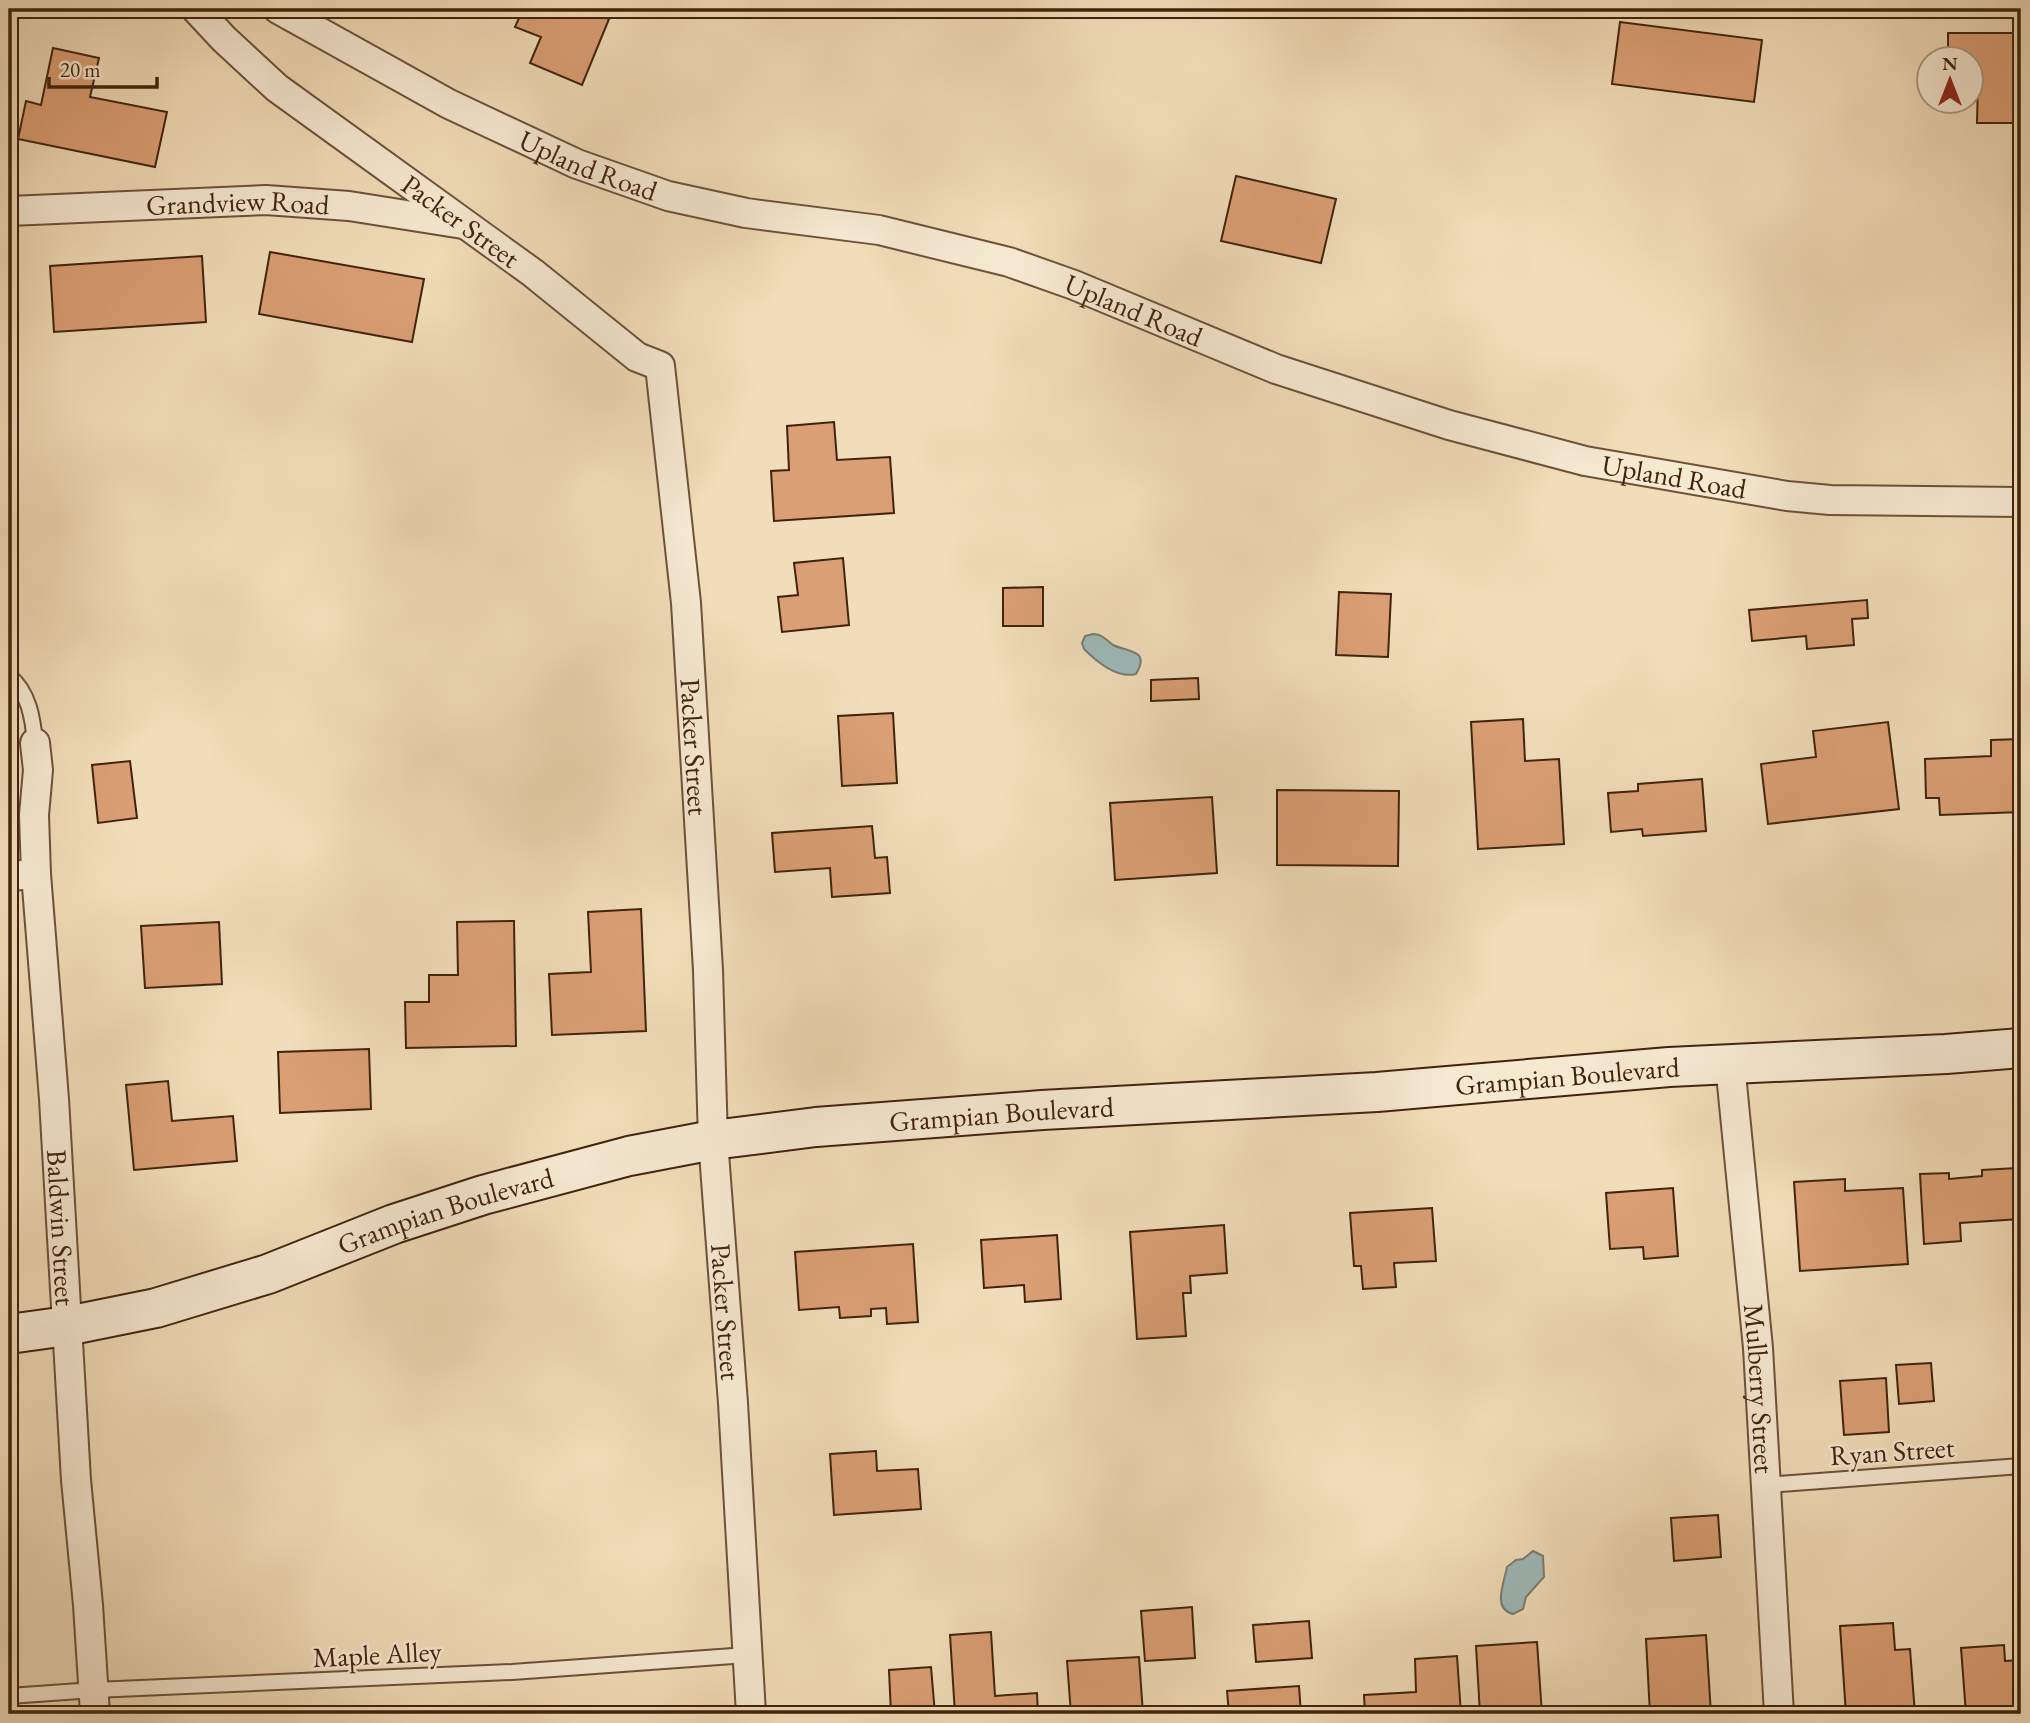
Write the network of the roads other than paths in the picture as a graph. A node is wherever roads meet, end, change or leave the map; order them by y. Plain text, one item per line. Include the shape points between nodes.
1 (196, 9) edge
2 (278, 9) edge
3 (9, 211) edge
4 (467, 225) junction
5 (2021, 502) edge
6 (9, 676) edge
7 (35, 743) joint
8 (22, 875) edge
9 (2021, 1048) edge
10 (1730, 1064) junction
11 (713, 1140) junction
12 (67, 1326) junction
13 (9, 1334) edge
14 (2021, 1466) edge
15 (1766, 1485) junction
16 (747, 1655) junction
17 (9, 1696) edge
18 (95, 1702) edge
19 (751, 1714) edge
20 (1779, 1714) edge

1 - 4 street, Packer Street via 276,88
2 - 5 street, Upland Road via 449,104 577,164 668,196 746,213 879,230 1009,262 1276,369 1449,425 1585,461 1787,496
3 - 4 street, Grandview Road via 266,200 349,206
4 - 11 street, Packer Street via 637,357 660,366 686,603 708,970
6 - 7 lane via 25,696
7 - 8 street, Baldwin Street via 34,815
8 - 12 street, Baldwin Street via 54,1099
9 - 10 street, Grampian Boulevard
10 - 11 street, Grampian Boulevard via 1377,1092 1042,1110 816,1127
10 - 15 street, Mulberry Street via 1758,1348
11 - 12 street, Grampian Boulevard via 629,1156 483,1195 268,1274 156,1308
11 - 16 street, Packer Street
12 - 13 street, Grampian Boulevard
12 - 18 street, Baldwin Street
14 - 15 lane, Ryan Street
15 - 20 street, Mulberry Street
16 - 18 lane, Maple Alley
16 - 19 street, Packer Street
17 - 18 lane, Maple Alley

